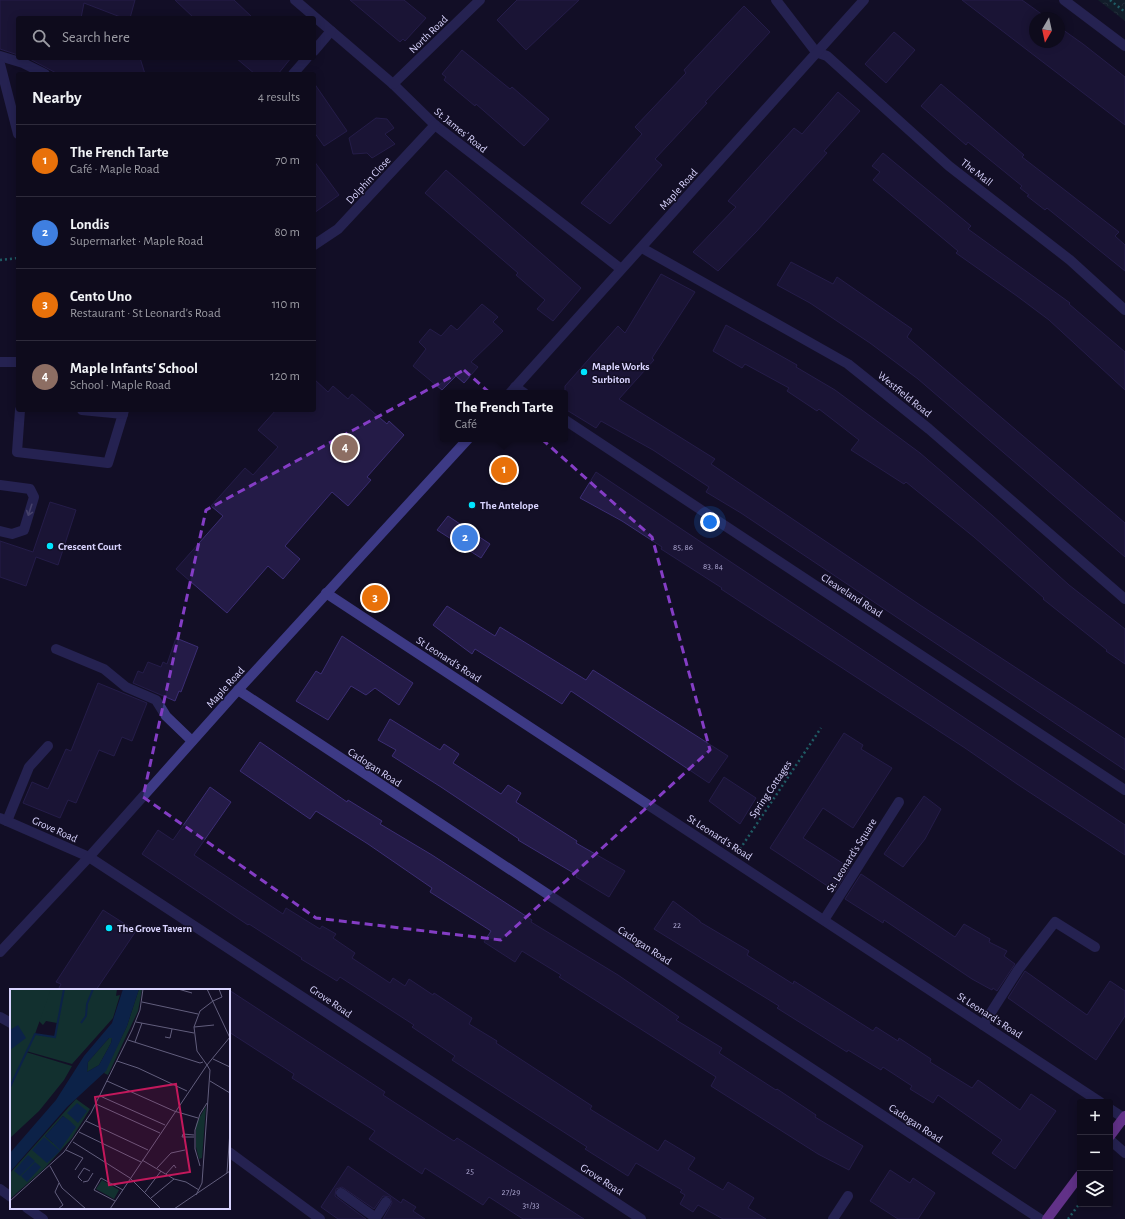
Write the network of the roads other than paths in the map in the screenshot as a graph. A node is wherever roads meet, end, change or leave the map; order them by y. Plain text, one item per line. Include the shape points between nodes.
1 (295, 0) edge
2 (480, 0) edge
3 (776, 0) edge
4 (864, 0) edge
5 (1064, 0) edge
6 (313, 16) edge
7 (316, 19) edge
8 (331, 32) junction
9 (1125, 46) edge
10 (316, 48) edge
11 (816, 52) junction
12 (0, 56) edge
13 (305, 60) edge
14 (0, 64) edge
15 (40, 72) edge
16 (295, 72) edge
17 (393, 84) junction
18 (434, 125) junction
19 (16, 126) edge
20 (316, 245) edge
21 (642, 248) junction
22 (621, 269) junction
23 (1125, 310) edge
24 (0, 362) edge
25 (16, 362) edge
26 (517, 390) edge
27 (20, 412) edge
28 (124, 412) edge
29 (568, 422) edge
30 (465, 442) edge
31 (0, 485) edge
32 (0, 531) edge
33 (326, 594) junction
34 (1125, 598) edge
35 (56, 649) dead end
36 (238, 690) junction
37 (192, 741) junction
38 (48, 746) dead end
39 (1125, 790) edge
40 (899, 802) dead end
41 (4, 819) edge
42 (89, 857) junction
43 (824, 920) junction
44 (1095, 947) dead end
45 (0, 952) edge
46 (0, 1017) edge
47 (10, 1022) edge
48 (983, 1025) junction
49 (1095, 1099) edge
50 (1113, 1111) edge
51 (1124, 1117) edge
52 (1111, 1135) edge
53 (1113, 1143) edge
54 (230, 1153) edge
55 (1125, 1153) edge
56 (1077, 1179) edge
57 (0, 1189) edge
58 (341, 1193) dead end
59 (10, 1196) edge
60 (848, 1196) dead end
61 (386, 1202) dead end
62 (28, 1209) edge
63 (43, 1219) edge
64 (320, 1219) edge
65 (375, 1219) edge
66 (641, 1219) edge
67 (833, 1219) edge
68 (1040, 1219) edge
69 (1047, 1219) edge

1 - 6 street, St. James' Road
2 - 17 street, North Road
3 - 11 street
4 - 11 street, Maple Road
5 - 9 street
7 - 8 street, St. James' Road
8 - 10 street
8 - 17 street, St. James' Road
11 - 21 street, Maple Road
11 - 23 street, The Mall via 827,56 949,166 1070,260
12 - 15 street via 23,62
13 - 16 street
14 - 19 street
17 - 18 street, St. James' Road
18 - 20 street, Dolphin Close via 338,229
18 - 22 street, St. James' Road
21 - 22 street, Maple Road
21 - 34 street, Westfield Road via 848,364 929,429
22 - 26 street, Maple Road
24 - 25 street
27 - 28 street via 17,452 108,463
29 - 39 street, Cleaveland Road
30 - 33 street, Maple Road
31 -> 32 street via 30,489 34,497 24,530 12,534
33 - 36 street, Maple Road
33 - 43 street, St Leonard's Road
35 - 37 street via 104,669 126,687 156,700 166,716
36 - 37 street, Maple Road
36 - 68 street, Cadogan Road
37 - 42 street, Maple Road
38 - 41 street via 29,767
40 - 43 street, St. Leonard's Square
41 - 42 street, Grove Road
42 - 45 street, Maple Road
42 - 66 street, Grove Road
43 - 48 street, St Leonard's Road
44 - 48 street via 1055,922 1018,970
46 - 47 street
48 - 49 street, St Leonard's Road
50 - 51 street
51 - 52 main road
53 - 55 street
54 - 64 street
56 - 69 main road
57 - 59 street
58 - 65 street
60 - 67 street
61 - 65 street
62 - 63 street

